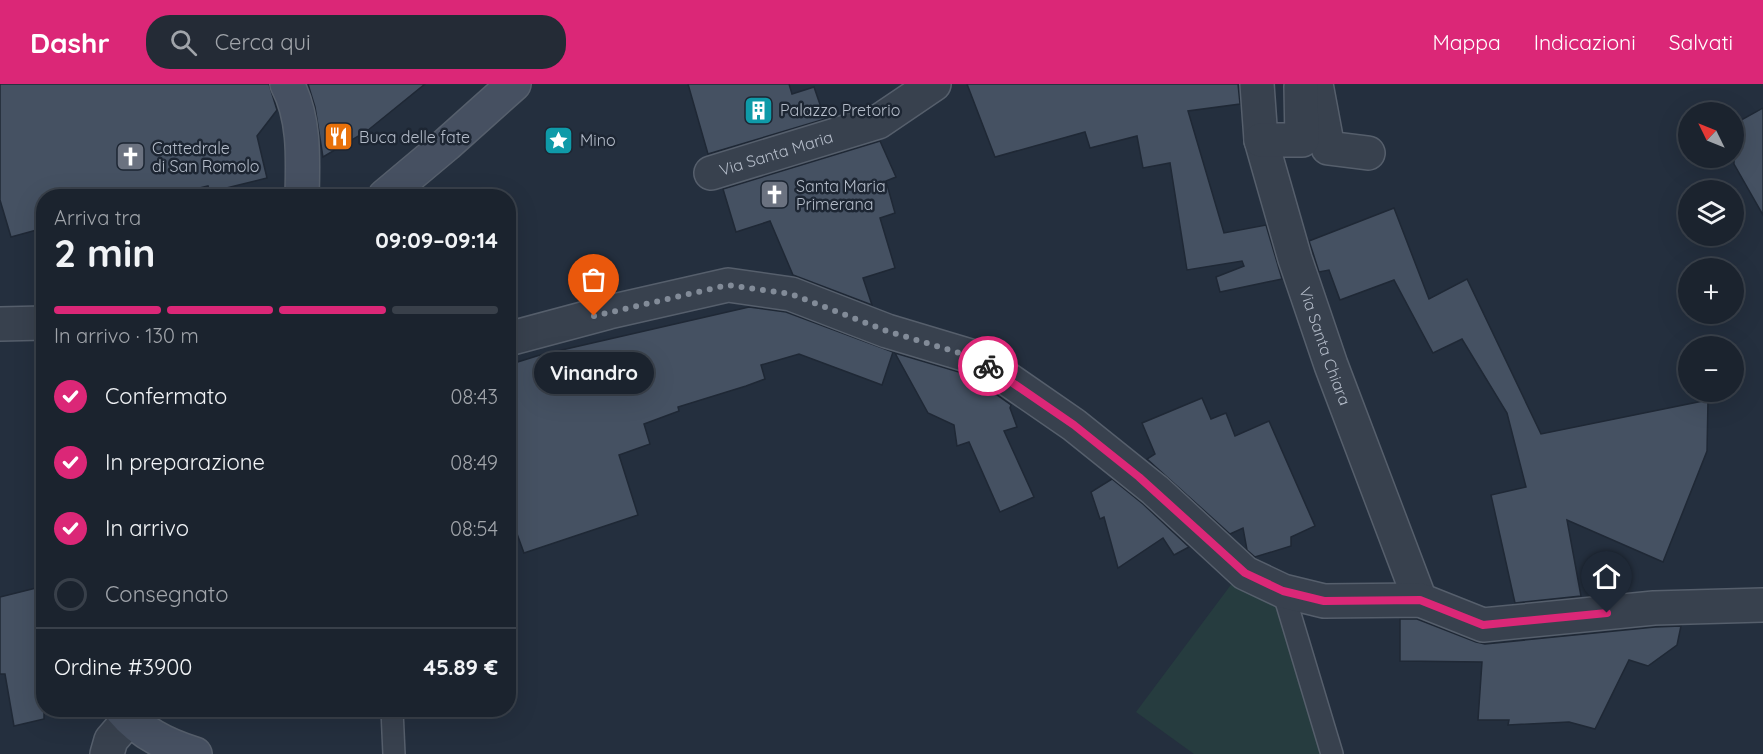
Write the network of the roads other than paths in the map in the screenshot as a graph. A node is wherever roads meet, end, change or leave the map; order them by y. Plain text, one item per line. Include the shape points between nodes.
1 (287, 84) edge
2 (514, 84) edge
3 (934, 84) edge
4 (1257, 84) edge
5 (1300, 84) edge
6 (1316, 84) edge
7 (1261, 140) junction
8 (1368, 153) dead end
9 (711, 173) dead end
10 (302, 189) edge
11 (393, 189) edge
12 (36, 323) edge
13 (0, 324) edge
14 (516, 337) edge
15 (1283, 591) junction
16 (1420, 600) junction
17 (1763, 605) edge
18 (124, 717) edge
19 (130, 717) edge
20 (393, 717) edge
21 (107, 754) edge
22 (195, 754) edge
23 (394, 754) edge
24 (1332, 754) edge

1 - 10 main road via 300,124
2 - 11 main road
3 - 9 street, Via Santa Maria via 878,122
4 - 7 street, Via Santa Chiara
5 - 7 street via 1302,140
6 - 8 street via 1328,148
7 - 16 street, Via Santa Chiara via 1331,365
12 - 13 street
14 - 15 street via 728,285 791,294 887,331 976,358 1074,425 1155,490 1245,573
15 - 16 street via 1324,601
15 - 24 lane
16 - 17 street via 1483,625 1654,608
18 - 21 street
19 - 22 main road via 174,748
20 - 23 lane

